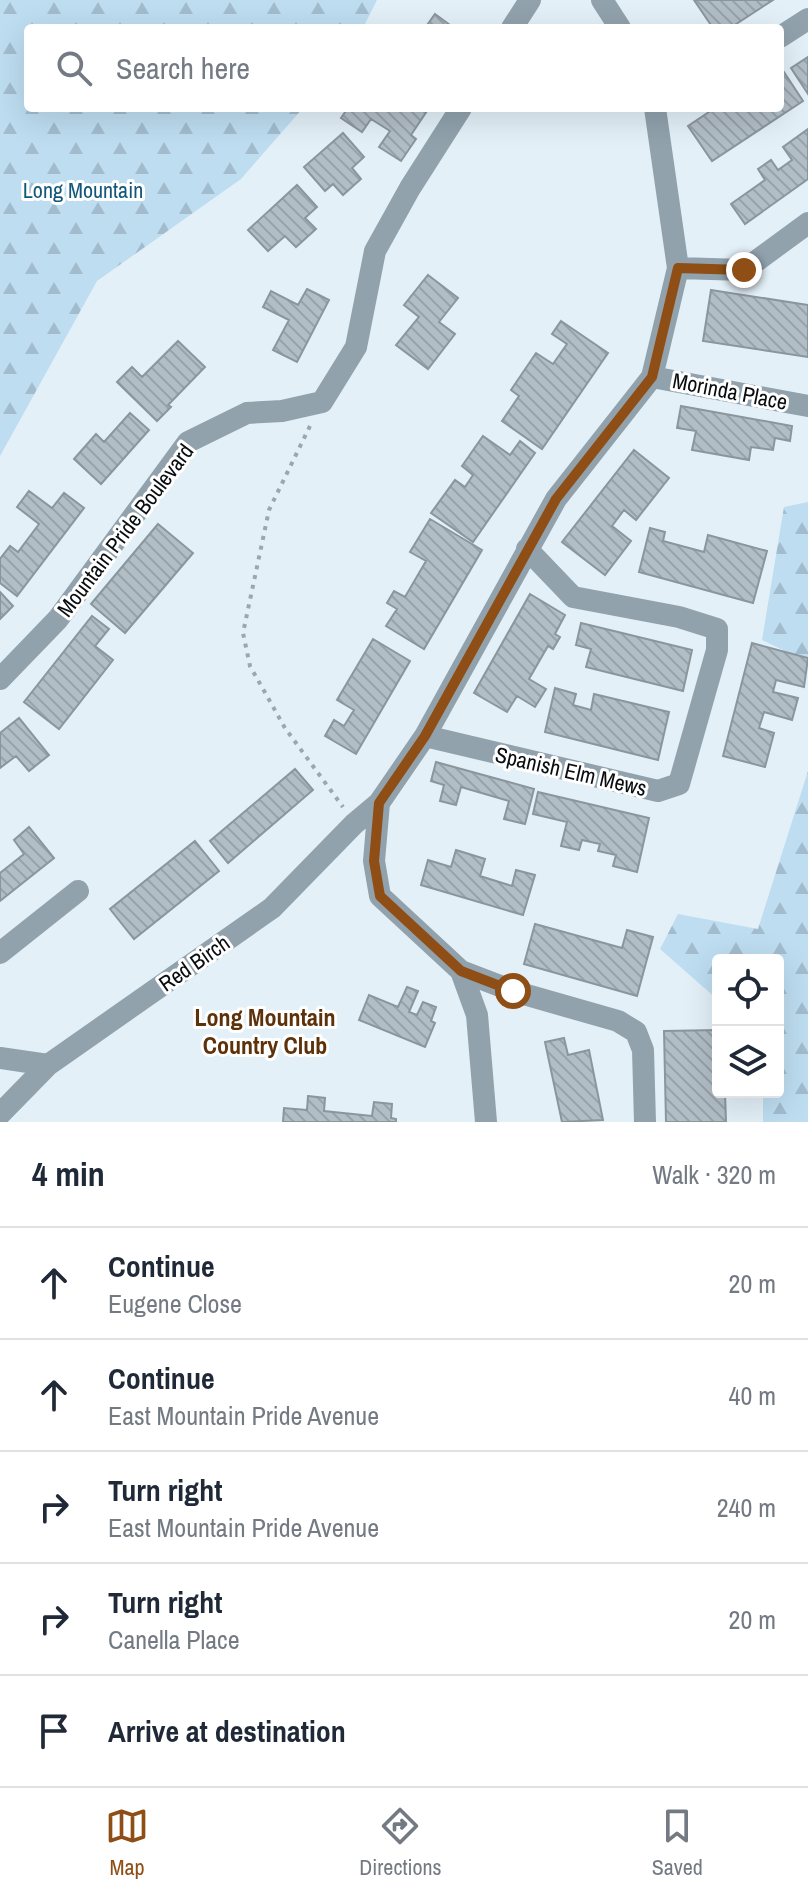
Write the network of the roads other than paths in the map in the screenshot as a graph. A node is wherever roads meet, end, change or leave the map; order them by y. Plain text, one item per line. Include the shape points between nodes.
1 (530, 0) edge
2 (602, 0) edge
3 (808, 19) edge
4 (515, 24) edge
5 (617, 24) edge
6 (784, 34) edge
7 (458, 112) edge
8 (656, 112) edge
9 (808, 223) edge
10 (678, 268) junction
11 (652, 377) junction
12 (808, 406) edge
13 (527, 549) junction
14 (0, 679) edge
15 (425, 736) junction
16 (379, 803) junction
17 (78, 891) dead end
18 (0, 953) edge
19 (461, 971) junction
20 (0, 1058) edge
21 (48, 1065) junction
22 (0, 1113) edge
23 (486, 1122) edge
24 (645, 1122) edge

1 - 4 street
2 - 5 street
3 - 6 street
7 - 14 street, Mountain Pride Boulevard via 375,251 356,347 322,402 247,413 188,442 58,619
8 - 10 street
9 - 10 street via 744,270
10 - 11 street
11 - 12 street, Morinda Place
11 - 13 street via 556,499
13 - 15 street
13 - 15 street, Spanish Elm Mews via 573,597 717,629 717,650 679,784 658,791
15 - 16 street
16 - 19 street via 374,861 380,896
16 - 21 street, Red Birch via 272,908
17 - 18 street
19 - 23 street via 477,1015
19 - 24 street via 618,1021 636,1032 643,1050
20 - 21 street
21 - 22 street, Red Birch

